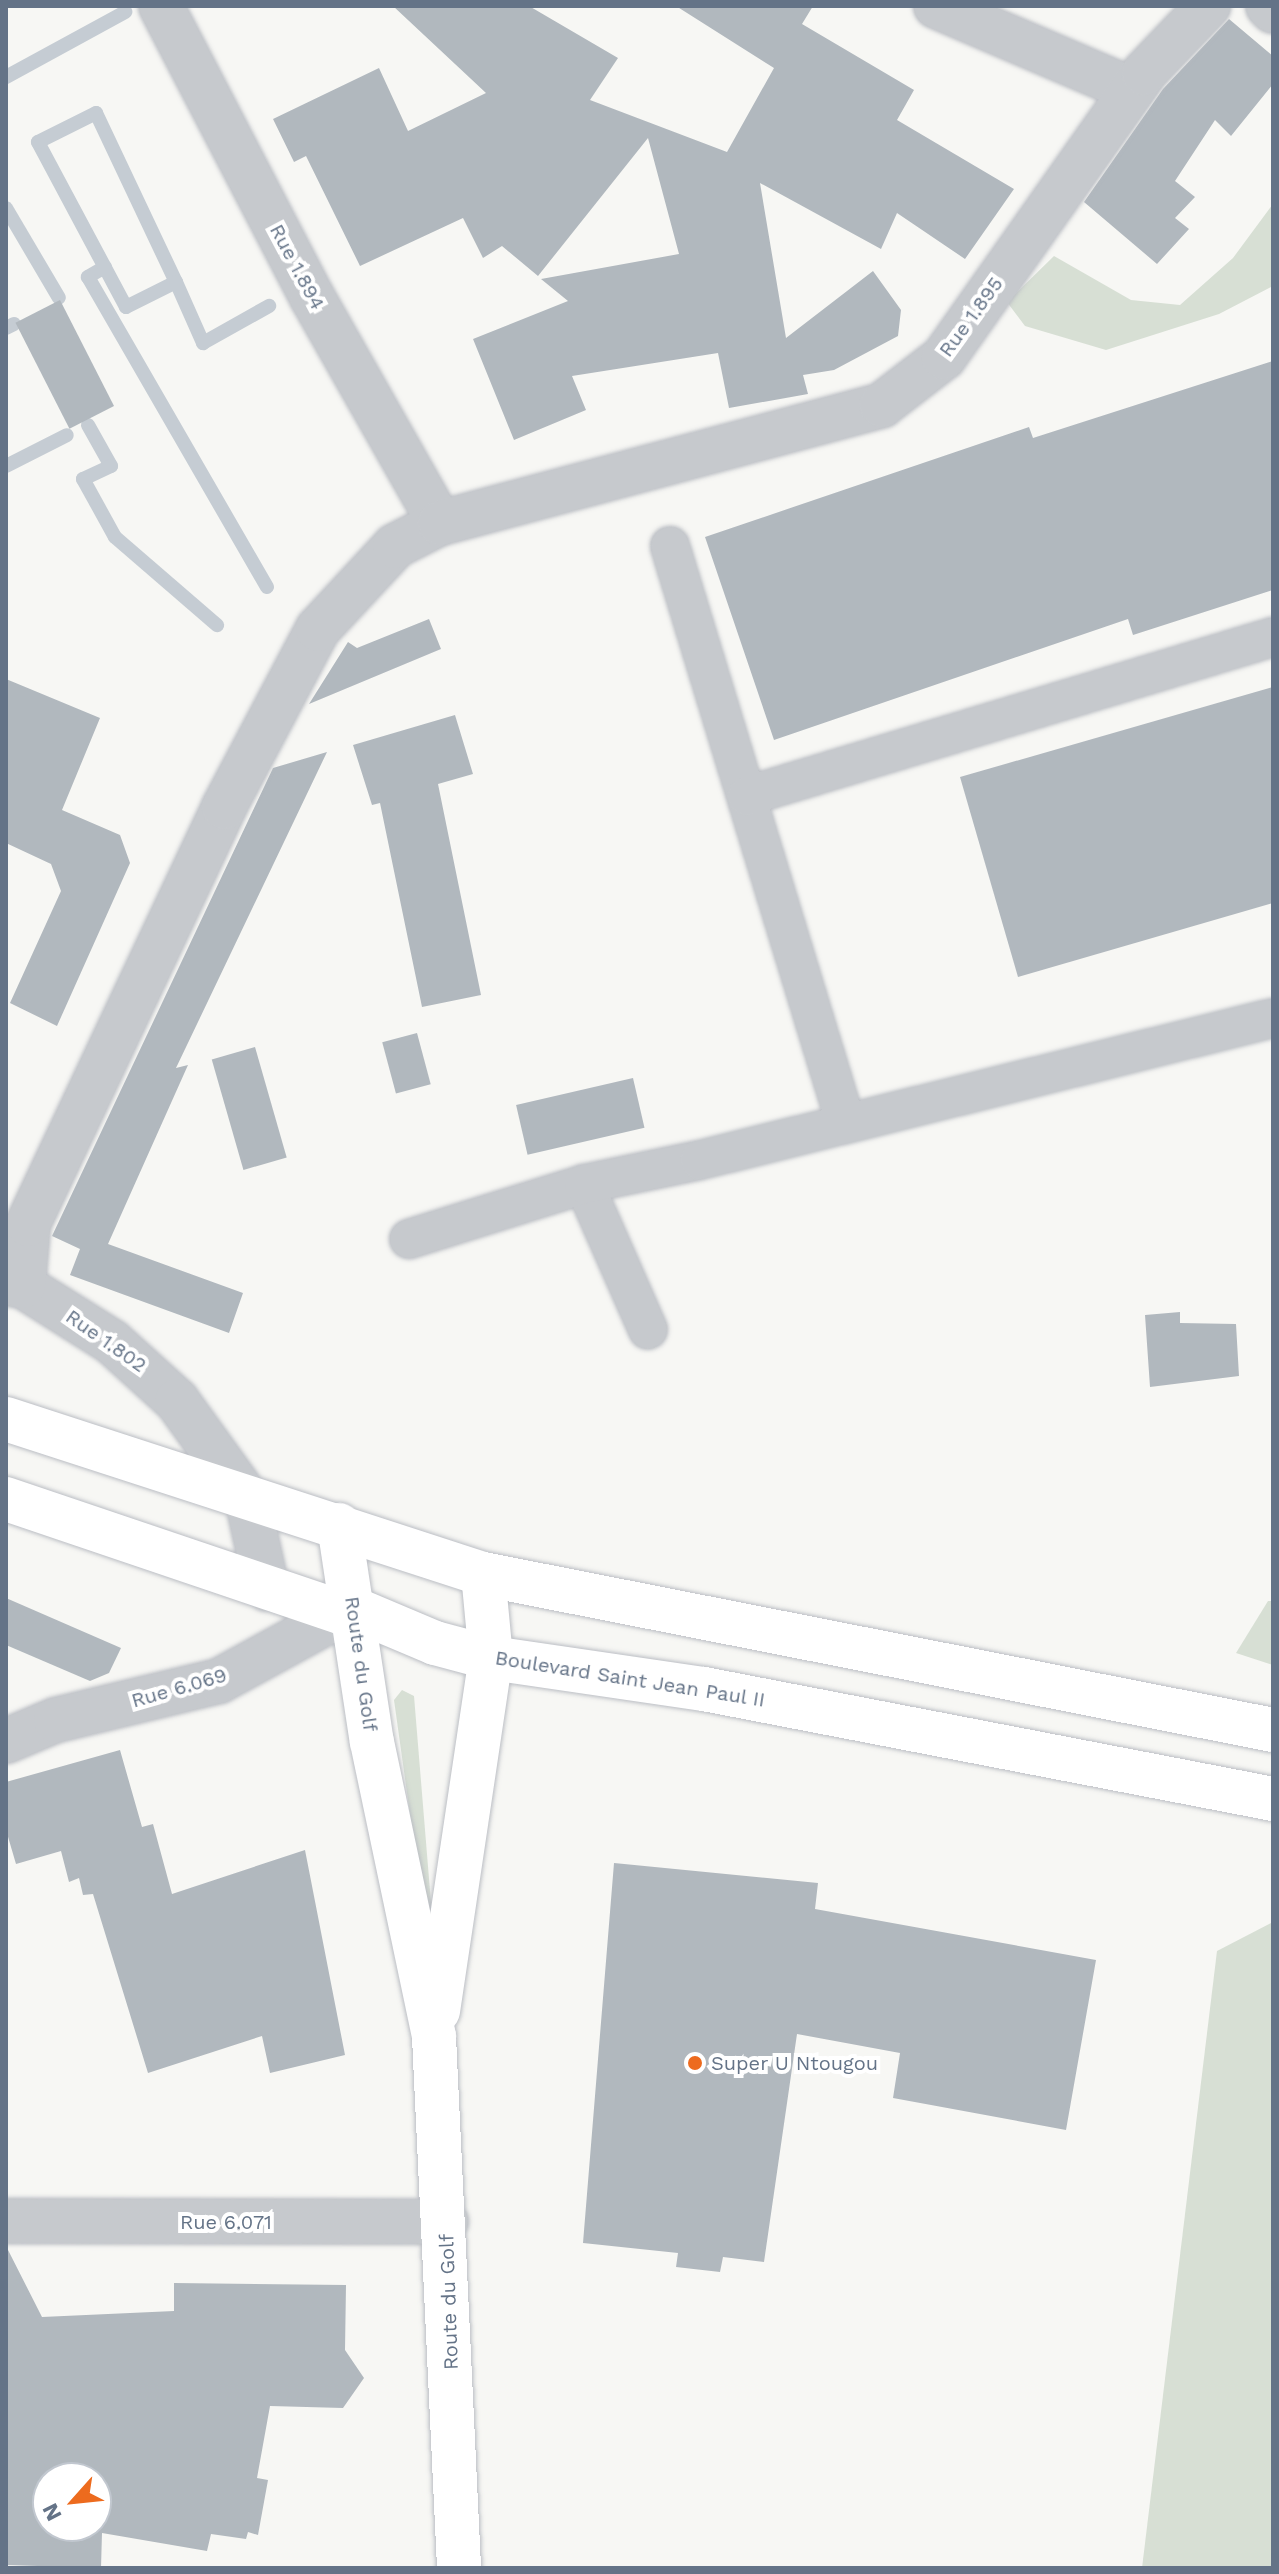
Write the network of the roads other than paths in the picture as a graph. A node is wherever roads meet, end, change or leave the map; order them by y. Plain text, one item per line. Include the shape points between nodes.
1 (161, 6) edge
2 (936, 6) edge
3 (1208, 6) edge
4 (1268, 6) edge
5 (1273, 11) edge
6 (1132, 90) junction
7 (440, 523) junction
8 (670, 546) dead end
9 (1273, 637) edge
10 (747, 796) junction
11 (1273, 1018) edge
12 (846, 1124) junction
13 (584, 1184) junction
14 (409, 1239) dead end
15 (14, 1284) edge
16 (648, 1330) dead end
17 (6, 1419) edge
18 (247, 1498) junction
19 (6, 1499) edge
20 (339, 1525) junction
21 (483, 1574) junction
22 (267, 1589) junction
23 (348, 1611) junction
24 (491, 1658) junction
25 (1273, 1730) edge
26 (6, 1741) edge
27 (1273, 1799) edge
28 (434, 2037) junction
29 (6, 2221) edge
30 (446, 2222) junction
31 (459, 2568) edge

1 - 7 street, Rue 1.894 via 312,297
2 - 6 street
3 - 6 street, Rue 1.895
4 - 5 street
6 - 7 street, Rue 1.895 via 944,357 882,405
7 - 15 street, Rue 1.895 via 395,546 318,629 224,807 28,1224
8 - 10 street
9 - 10 street
10 - 12 street
11 - 12 street
12 - 13 street
13 - 14 street
13 - 16 street
15 - 18 street, Rue 1.802 via 148,1370
17 - 18 main road
18 - 20 main road
18 - 22 street
19 - 22 main road, Boulevard Saint Jean Paul II
20 - 21 main road
20 - 23 main road, Route du Golf
21 - 24 main road, Route du Golf
21 - 25 main road
22 - 23 main road, Boulevard Saint Jean Paul II
23 - 24 main road, Boulevard Saint Jean Paul II
23 - 26 street, Rue 6.069 via 219,1681 56,1720
23 - 28 main road, Route du Golf
24 - 27 main road, Boulevard Saint Jean Paul II via 704,1689
24 - 28 main road, Route du Golf
28 - 30 main road, Route du Golf
29 - 30 street, Rue 6.071
30 - 31 main road, Route du Golf

